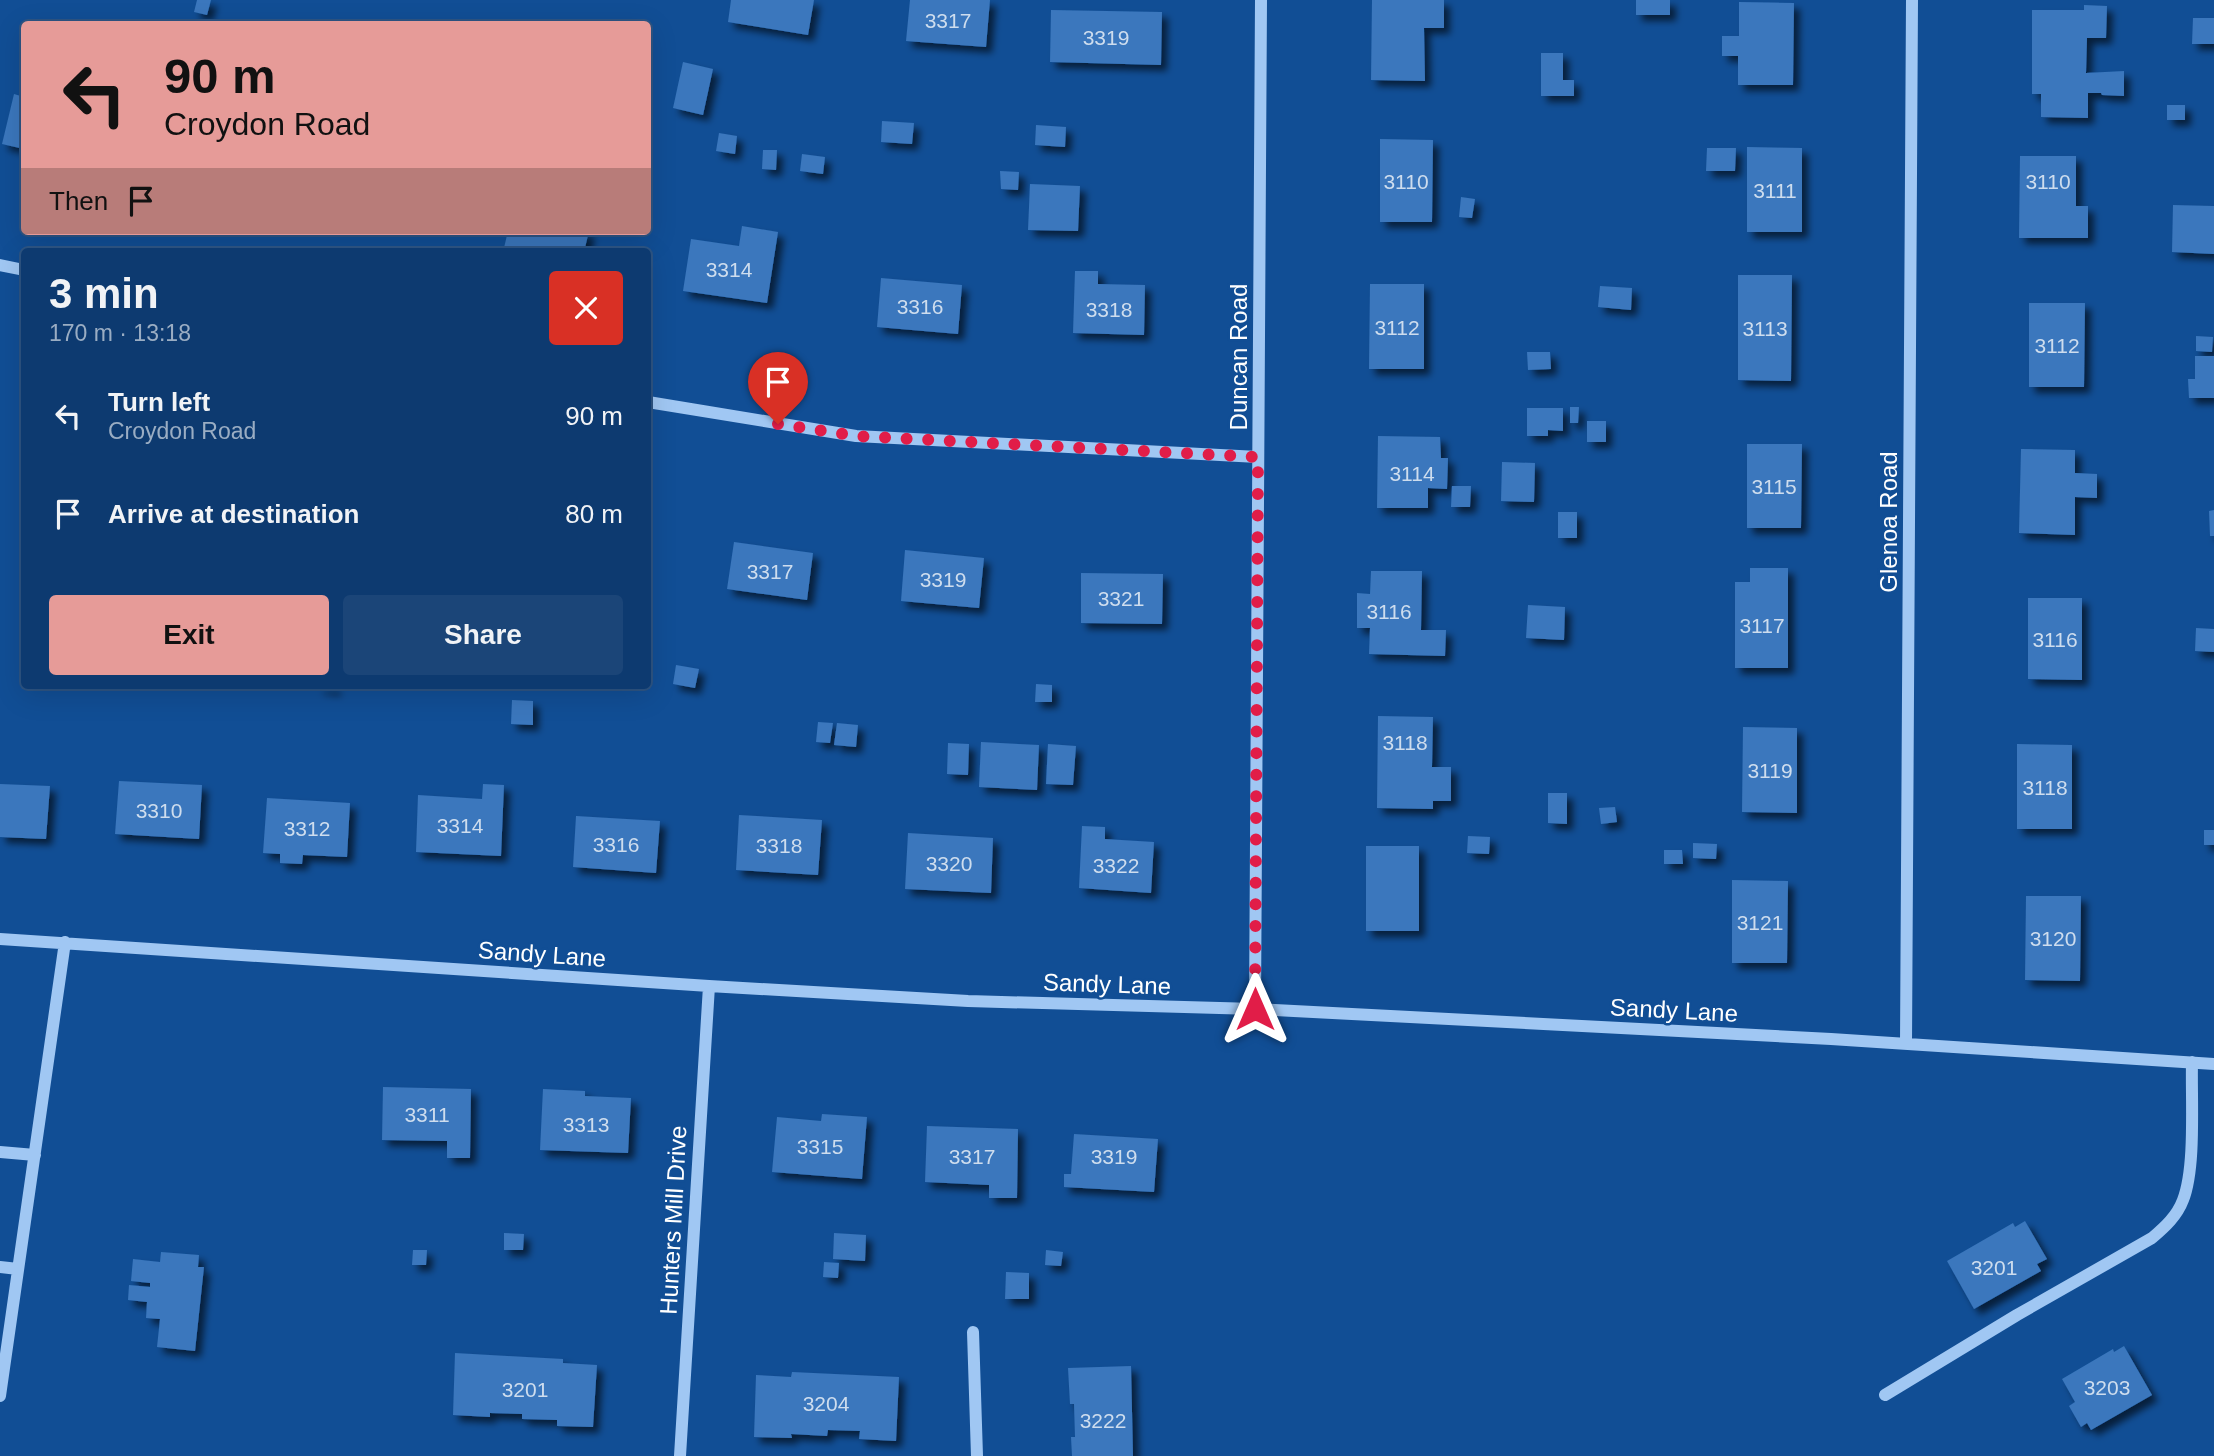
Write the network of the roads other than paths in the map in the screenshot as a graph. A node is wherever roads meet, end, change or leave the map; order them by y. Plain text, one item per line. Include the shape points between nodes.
1 (1261, 0) edge
2 (1912, 0) edge
3 (0, 265) edge
4 (21, 270) edge
5 (651, 402) edge
6 (1258, 457) junction
7 (0, 939) edge
8 (65, 942) junction
9 (709, 986) junction
10 (1255, 1009) junction
11 (1906, 1044) junction
12 (2192, 1062) junction
13 (2214, 1064) edge
14 (0, 1152) edge
15 (35, 1155) junction
16 (0, 1268) edge
17 (18, 1269) junction
18 (973, 1332) dead end
19 (3, 1354) edge
20 (1885, 1395) dead end
21 (0, 1396) edge
22 (680, 1456) edge
23 (977, 1456) edge

1 - 6 street, Duncan Road
2 - 11 street, Glenoa Road
3 - 4 street
5 - 6 street via 856,436
6 - 10 street, Duncan Road
7 - 8 street, Sandy Lane
8 - 9 street, Sandy Lane
8 - 15 street
9 - 10 street, Sandy Lane via 968,1001
9 - 22 street, Hunters Mill Drive
10 - 11 street, Sandy Lane
11 - 12 street, Sandy Lane
12 - 13 street, Sandy Lane
12 - 20 street via 2190,1171 2171,1222 2152,1238
14 - 15 street
15 - 17 street
16 - 17 street
17 - 19 street
18 - 23 street
19 - 21 street

